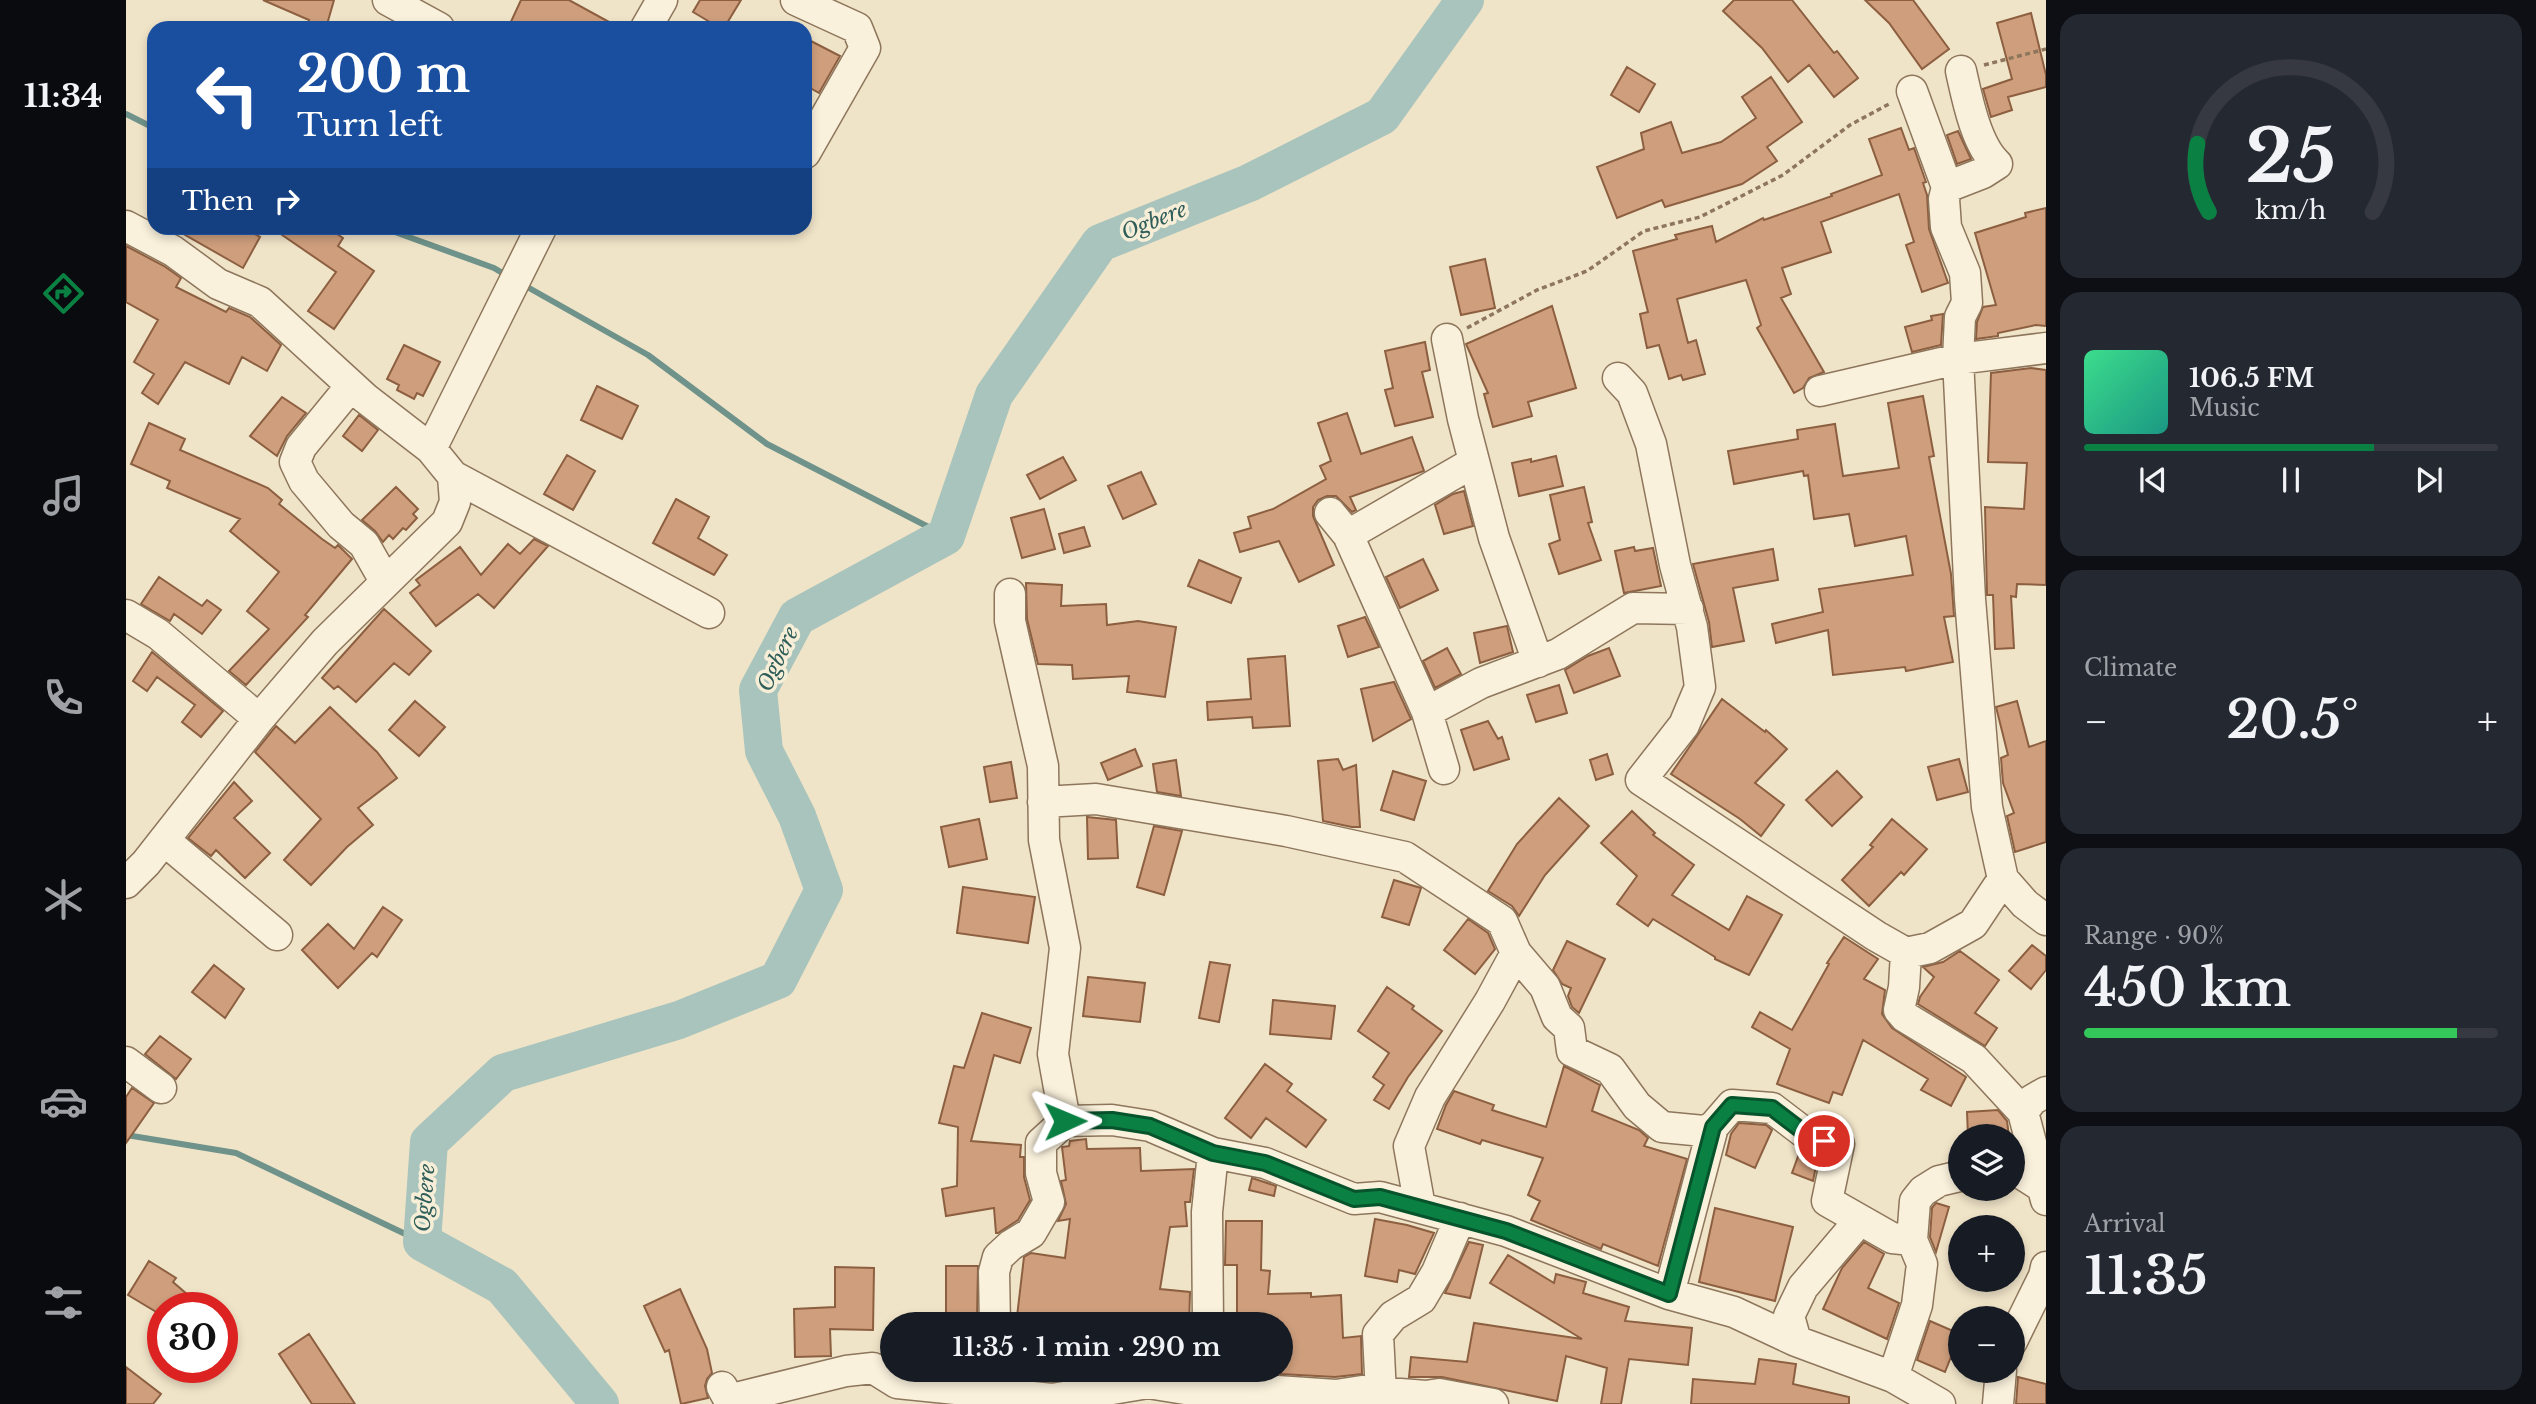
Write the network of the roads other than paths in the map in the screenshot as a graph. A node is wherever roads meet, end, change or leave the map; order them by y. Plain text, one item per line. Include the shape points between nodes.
1 (390, 0) edge
2 (662, 0) edge
3 (796, 0) edge
4 (427, 21) edge
5 (650, 21) edge
6 (1961, 71) road end
7 (1912, 92) road end
8 (812, 141) edge
9 (1947, 187) junction
10 (126, 226) edge
11 (538, 235) edge
12 (1447, 339) road end
13 (2046, 348) edge
14 (1958, 359) junction
15 (1619, 378) dead end
16 (351, 386) junction
17 (1820, 391) dead end
18 (431, 449) junction
19 (1474, 462) junction
20 (453, 476) junction
21 (385, 581) junction
22 (1010, 594) dead end
23 (1688, 609) junction
24 (709, 613) dead end
25 (126, 615) edge
26 (1538, 662) junction
27 (1427, 712) junction
28 (259, 719) junction
29 (1444, 769) dead end
30 (1043, 802) junction
31 (164, 840) junction
32 (2003, 879) junction
33 (126, 883) edge
34 (2046, 920) edge
35 (277, 936) dead end
36 (1516, 953) junction
37 (1906, 953) junction
38 (126, 1062) edge
39 (161, 1088) dead end
40 (2046, 1092) edge
41 (2023, 1112) junction
42 (1065, 1121) junction
43 (1713, 1127) junction
44 (1213, 1153) junction
45 (2025, 1177) edge
46 (1948, 1179) edge
47 (2045, 1194) edge
48 (1420, 1207) junction
49 (1460, 1218) junction
50 (1860, 1221) junction
51 (1912, 1240) junction
52 (2044, 1279) edge
53 (1669, 1294) junction
54 (995, 1312) edge
55 (1208, 1312) edge
56 (2025, 1316) edge
57 (1797, 1341) junction
58 (880, 1372) edge
59 (1893, 1377) junction
60 (895, 1382) edge
61 (946, 1382) edge
62 (999, 1382) edge
63 (1176, 1382) edge
64 (1211, 1382) edge
65 (2000, 1383) edge
66 (722, 1387) dead end
67 (1381, 1394) junction
68 (1336, 1400) edge
69 (1052, 1402) edge
70 (1492, 1404) edge
71 (1940, 1404) edge
72 (1998, 1404) edge

1 - 4 street
2 - 5 street
3 - 8 street via 857,28 865,48
6 - 9 street via 1968,105 1989,157 1997,164
7 - 9 street
9 - 14 street via 1946,227 1965,273 1967,303 1959,317
10 - 16 street via 173,251 218,284 260,302
11 - 18 street
12 - 19 street
13 - 14 street
14 - 17 street
14 - 32 street via 1986,793
15 - 23 street via 1632,393 1651,444
16 - 18 street
16 - 21 street via 301,447 295,462 304,481 363,544
18 - 20 street
19 - 26 street via 1494,538
19 - 27 street via 1339,524
20 - 21 street via 455,502 447,522
20 - 24 street
21 - 28 street
22 - 30 street via 1010,621 1043,765
23 - 26 street via 1633,608
23 - 37 street via 1700,687 1684,724 1641,780
25 - 28 street via 158,634
26 - 27 street via 1481,683
27 - 29 street
28 - 31 street
30 - 36 street via 1096,799 1286,831 1405,857 1502,920
30 - 42 street via 1044,840 1065,948 1053,1054
31 - 33 street
31 - 35 street
32 - 34 street
32 - 37 street via 1973,924 1930,947
36 - 43 street via 1545,987 1557,1017 1569,1028 1572,1051 1610,1069 1637,1106 1662,1128 1704,1131
36 - 48 street via 1430,1097 1409,1146
37 - 41 street via 1899,1010 1973,1059
38 - 39 street
40 - 41 street
41 - 47 street
42 - 44 street via 1112,1120 1150,1126
42 - 54 street via 1041,1143 1041,1173 1049,1202 1031,1233 998,1257
43 - 50 street via 1732,1105 1772,1108 1810,1137 1839,1144 1827,1201
43 - 53 street
44 - 48 street via 1265,1163 1354,1199 1380,1197
44 - 55 street via 1207,1212
45 - 47 street
46 - 51 street via 1923,1191 1915,1201
48 - 49 street
49 - 53 street via 1506,1231
49 - 67 street via 1421,1299 1393,1316 1378,1334
50 - 51 street via 1892,1238
50 - 57 street via 1803,1287 1789,1316
51 - 59 street via 1922,1264 1917,1305
52 - 56 street
53 - 57 street via 1734,1312
57 - 59 street
58 - 66 street via 873,1368 846,1371 740,1397 728,1398
59 - 71 street
60 - 61 street
62 - 69 street
63 - 69 street via 1148,1383
64 - 68 street
65 - 72 street
67 - 68 street via 1362,1391
67 - 70 street via 1438,1394

